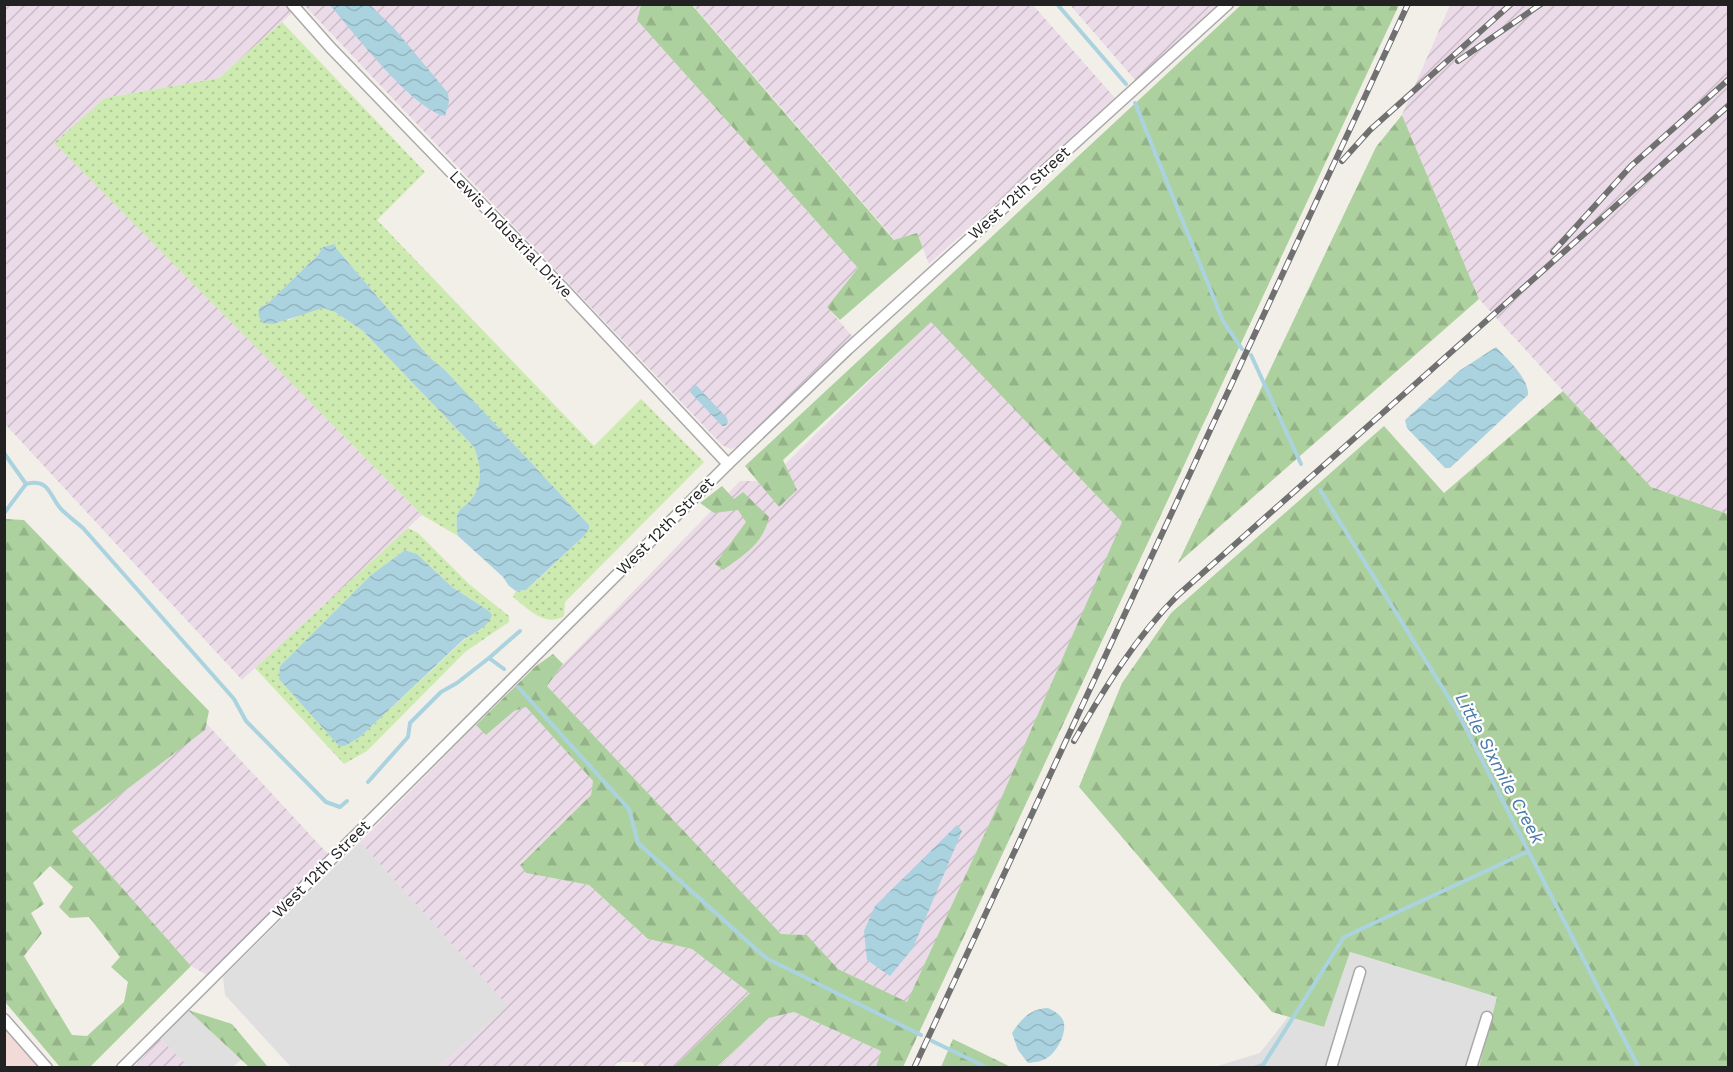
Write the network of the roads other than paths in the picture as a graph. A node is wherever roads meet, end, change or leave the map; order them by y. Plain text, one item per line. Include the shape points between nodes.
1 (292, 4) edge
2 (1228, 4) edge
3 (728, 464) junction
4 (1360, 972) dead end
5 (1487, 1017) dead end
6 (4, 1019) edge
7 (47, 1068) edge
8 (122, 1068) edge
9 (1330, 1068) edge
10 (1471, 1068) edge

1 - 3 street, Lewis Industrial Drive
2 - 3 street, West 12th Street via 848,349
3 - 8 street, West 12th Street
4 - 9 street
5 - 10 street
6 - 7 street

